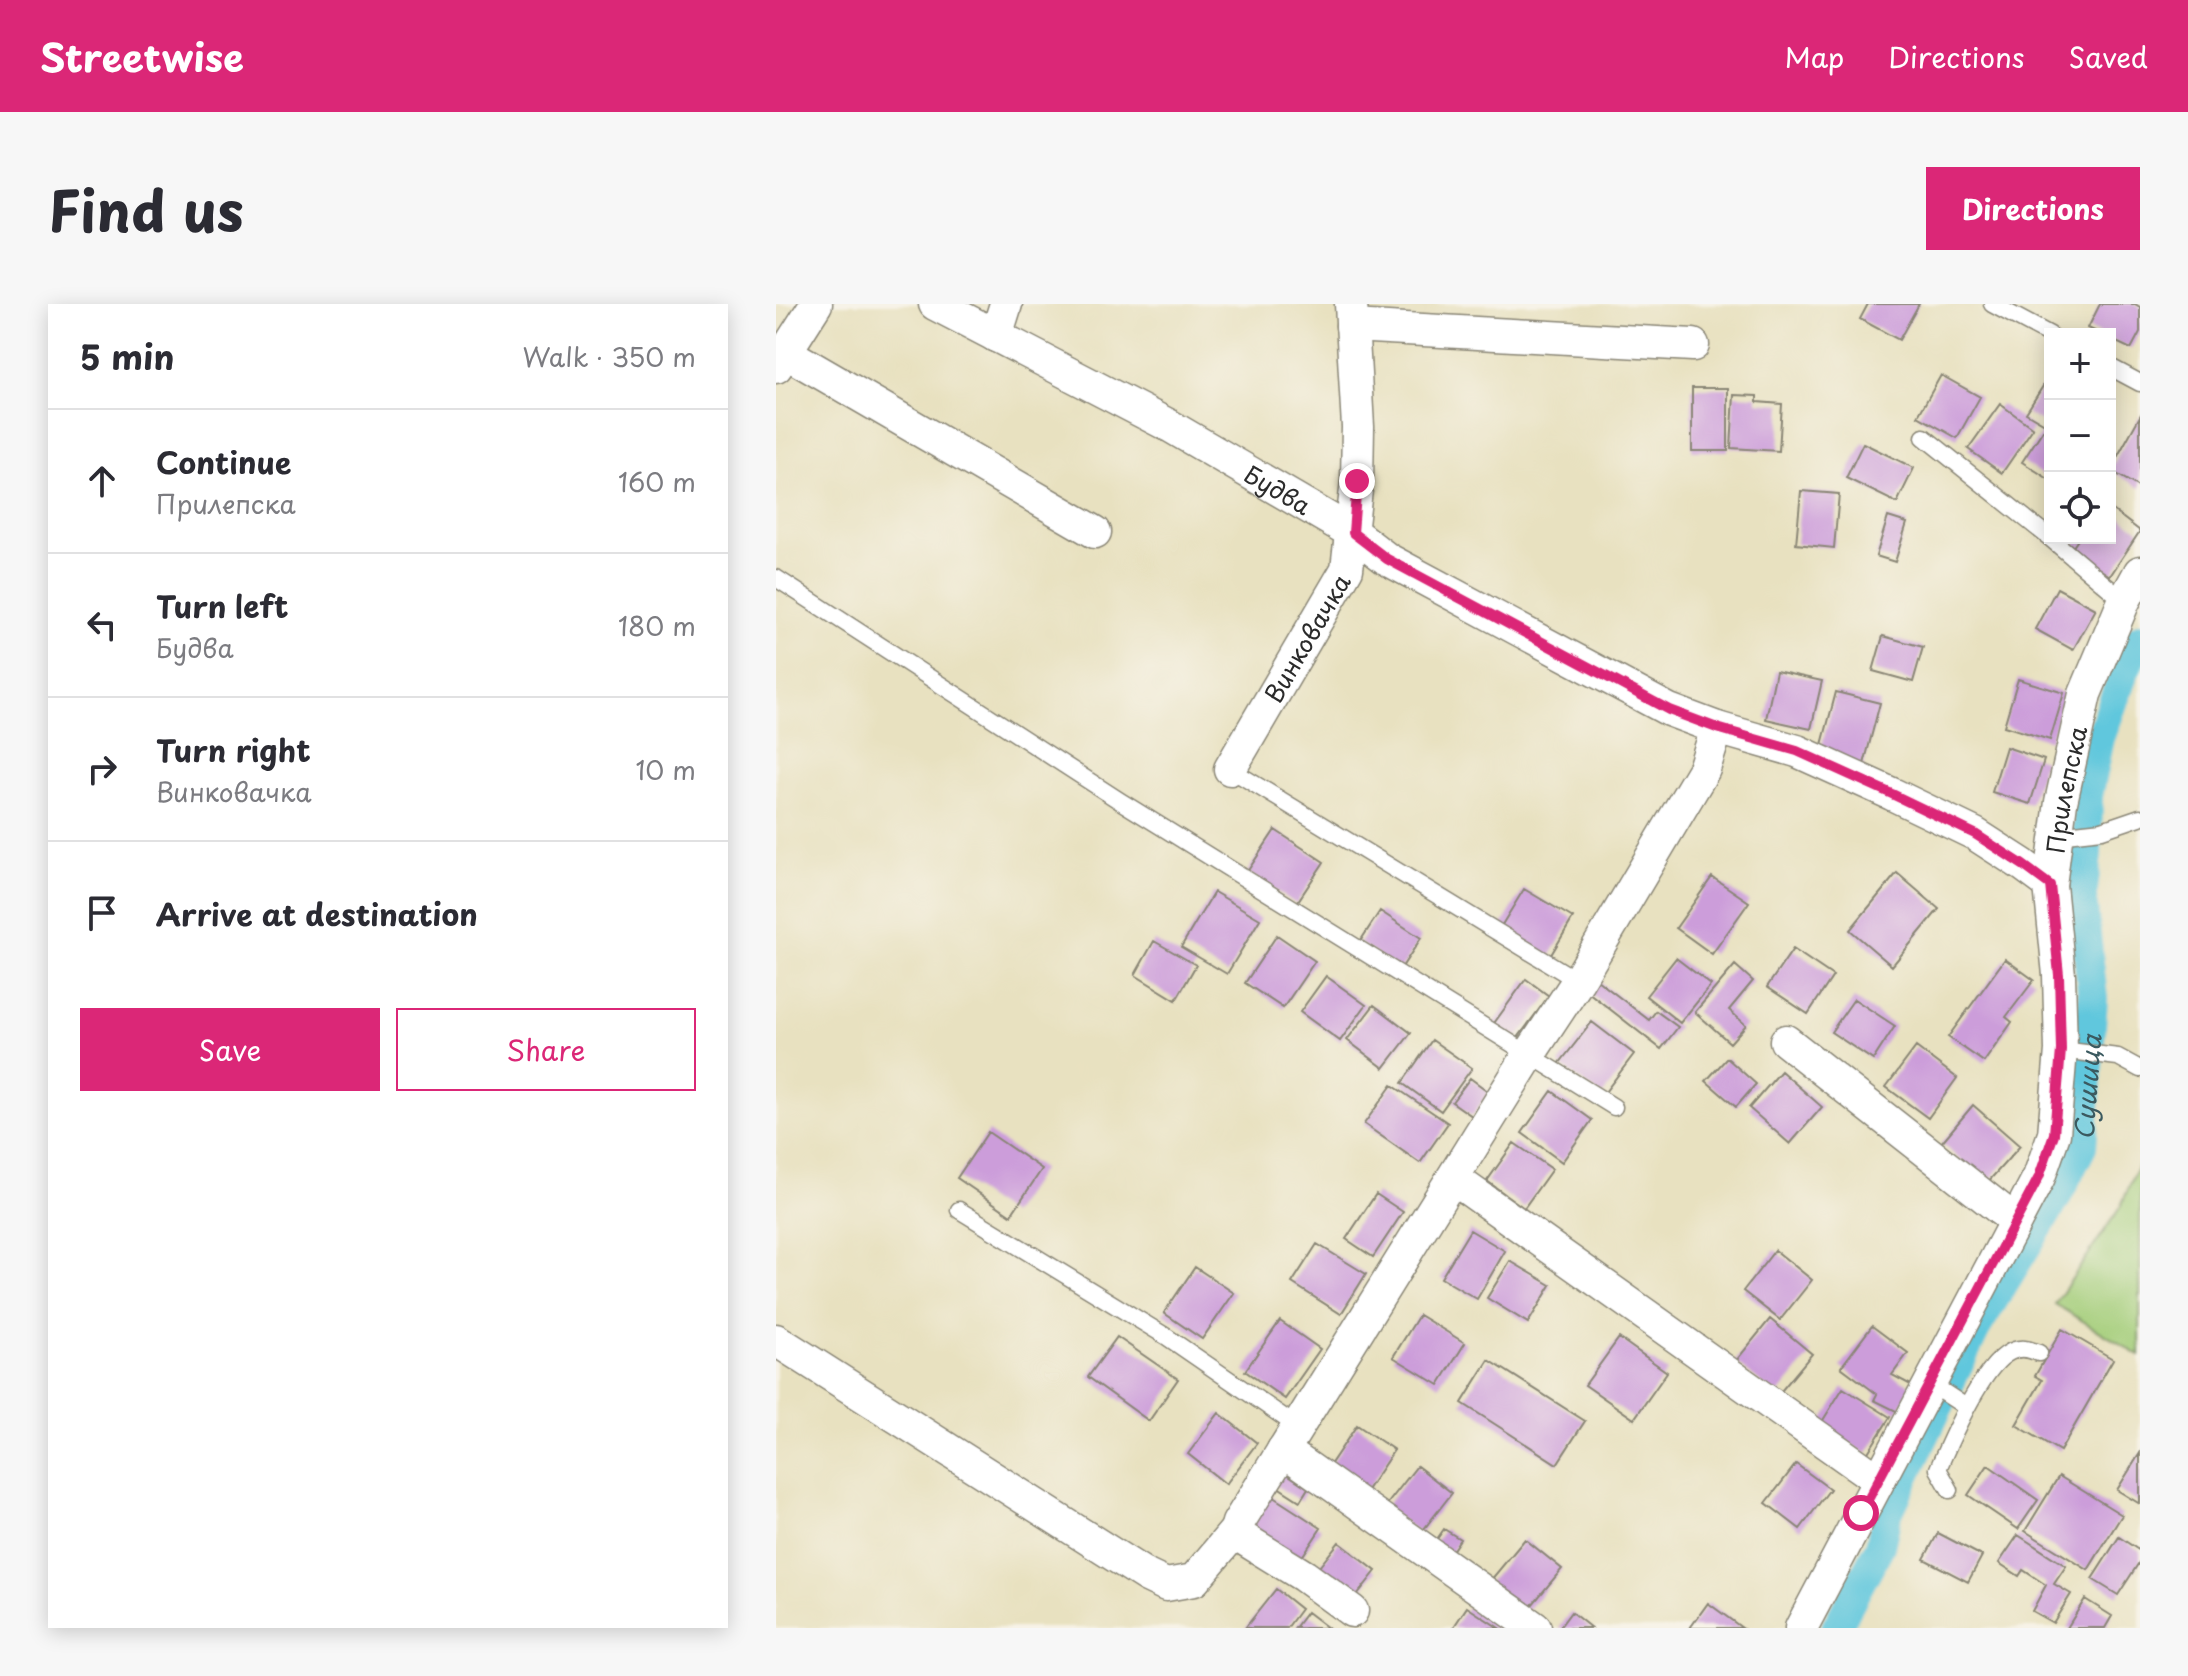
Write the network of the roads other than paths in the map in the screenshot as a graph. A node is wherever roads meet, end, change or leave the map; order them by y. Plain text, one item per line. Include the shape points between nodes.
1 (816, 304) edge
2 (935, 304) edge
3 (1006, 304) edge
4 (1992, 304) edge
5 (1351, 315) edge
6 (2044, 332) edge
7 (996, 336) junction
8 (1693, 345) dead end
9 (780, 360) edge
10 (2116, 370) edge
11 (2140, 383) edge
12 (1924, 437) dead end
13 (1095, 532) dead end
14 (1353, 533) junction
15 (2044, 533) edge
16 (2057, 544) edge
17 (2140, 572) edge
18 (776, 578) edge
19 (2124, 601) junction
20 (1717, 728) junction
21 (1230, 769) joint
22 (2140, 817) edge
23 (2065, 834) junction
24 (2050, 885) junction
25 (1578, 981) junction
26 (1786, 1041) dead end
27 (2069, 1051) junction
28 (1529, 1055) junction
29 (2140, 1069) edge
30 (1614, 1107) dead end
31 (1454, 1179) junction
32 (959, 1210) dead end
33 (2014, 1220) junction
34 (776, 1340) edge
35 (2039, 1353) dead end
36 (1934, 1385) junction
37 (1963, 1404) junction
38 (1291, 1438) junction
39 (1877, 1479) junction
40 (1950, 1490) dead end
41 (1236, 1530) junction
42 (1352, 1611) dead end
43 (1535, 1628) edge
44 (1801, 1628) edge

1 - 9 street
2 - 7 street, Будва
3 - 7 street
4 - 6 lane
5 - 8 street
5 - 14 street, Винковачка via 1358,427
7 - 14 street, Будва via 1170,426
9 - 13 street
10 - 11 lane
12 - 15 lane
14 - 20 street, Будва via 1387,559 1669,710
14 - 21 street, Винковачка via 1347,569
16 - 19 lane
17 - 19 street, Прилепска
18 - 28 lane via 1120,801
19 - 23 street, Прилепска via 2085,694 2061,802
20 - 24 street, Будва via 1797,751 1906,801 1975,834
20 - 25 street via 1704,769
21 - 25 lane
22 - 23 lane via 2102,830
23 - 24 street, Прилепска
24 - 27 street, Прилепска
25 - 28 street
26 - 33 street
27 - 29 lane via 2118,1057
27 - 33 street, Прилепска via 2054,1134 2039,1177
28 - 30 lane
28 - 31 street
31 - 38 street
31 - 39 street
32 - 38 lane via 1167,1337
33 - 36 street, Прилепска
34 - 41 street via 1166,1585 1194,1580
35 - 37 lane via 2014,1350 2002,1357
36 - 37 lane
36 - 39 street, Прилепска
37 - 40 lane via 1938,1469
38 - 41 street
38 - 43 street
39 - 44 street, Прилепска
41 - 42 street

